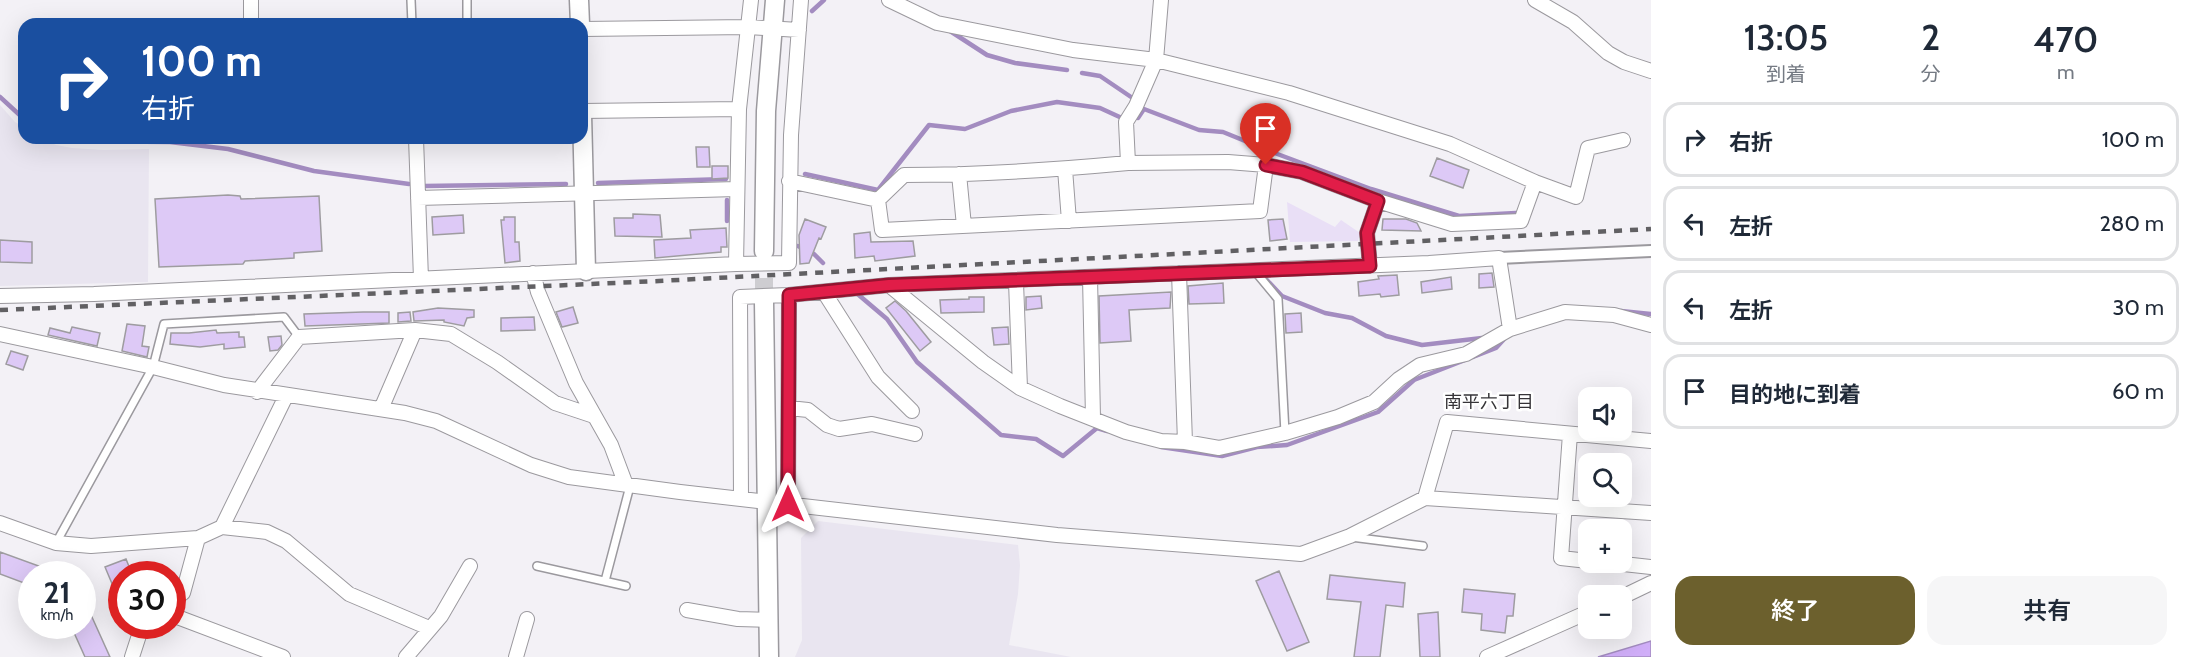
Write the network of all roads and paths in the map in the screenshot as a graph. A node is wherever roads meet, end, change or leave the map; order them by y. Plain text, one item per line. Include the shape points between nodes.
1 (251, 0) edge
2 (411, 0) edge
3 (467, 0) edge
4 (579, 0) edge
5 (751, 0) edge
6 (775, 0) edge
7 (801, 0) edge
8 (889, 0) edge
9 (1161, 0) edge
10 (1535, 0) edge
11 (251, 18) edge
12 (412, 18) edge
13 (467, 18) edge
14 (580, 18) edge
15 (748, 27) junction
16 (773, 28) junction
17 (588, 29) edge
18 (799, 30) junction
19 (1156, 60) junction
20 (1651, 71) edge
21 (739, 109) junction
22 (588, 113) edge
23 (1623, 140) dead end
24 (416, 144) edge
25 (583, 144) edge
26 (1128, 163) junction
27 (1266, 165) junction
28 (1065, 169) junction
29 (959, 174) junction
30 (789, 181) junction
31 (1535, 182) junction
32 (736, 189) junction
33 (584, 193) junction
34 (418, 198) junction
35 (878, 200) junction
36 (1378, 201) junction
37 (1069, 221) junction
38 (964, 226) junction
39 (764, 251) tunnel mouth
40 (1651, 251) edge
41 (1499, 258) junction
42 (736, 264) junction
43 (1370, 266) junction
44 (1254, 270) junction
45 (586, 271) junction
46 (533, 273) junction
47 (1179, 273) junction
48 (1090, 277) junction
49 (421, 279) junction
50 (1016, 282) junction
51 (889, 285) junction
52 (824, 292) junction
53 (789, 295) junction
54 (0, 296) edge
55 (764, 302) tunnel mouth
56 (1651, 325) edge
57 (1510, 329) junction
58 (414, 330) junction
59 (0, 334) edge
60 (299, 337) junction
61 (153, 367) junction
62 (1020, 388) junction
63 (257, 392) junction
64 (286, 396) junction
65 (789, 408) junction
66 (381, 409) junction
67 (912, 411) dead end
68 (594, 416) junction
69 (1094, 418) junction
70 (1286, 433) junction
71 (915, 434) dead end
72 (1570, 434) junction
73 (1651, 441) edge
74 (1185, 442) junction
75 (628, 485) junction
76 (1425, 498) junction
77 (741, 499) junction
78 (765, 501) junction
79 (788, 504) junction
80 (1566, 507) junction
81 (1651, 513) edge
82 (0, 523) edge
83 (222, 527) junction
84 (1350, 536) junction
85 (198, 538) junction
86 (56, 543) junction
87 (1423, 546) dead end
88 (1578, 560) edge
89 (1632, 565) edge
90 (470, 566) dead end
91 (537, 566) dead end
92 (1651, 567) edge
93 (605, 581) junction
94 (186, 582) edge
95 (1651, 583) edge
96 (626, 586) dead end
97 (1632, 592) edge
98 (687, 610) dead end
99 (1578, 616) edge
100 (527, 619) dead end
101 (186, 620) edge
102 (768, 620) junction
103 (429, 628) junction
104 (138, 639) edge
105 (132, 657) edge
106 (284, 657) edge
107 (406, 657) edge
108 (516, 657) edge
109 (769, 657) edge
110 (1487, 657) edge

1 - 11 street
2 - 12 lane
3 - 13 lane
4 - 14 street
5 - 15 street
6 - 16 street
7 - 18 street
8 - 19 street via 937,23 1073,50
9 - 19 street
10 - 20 street via 1573,22 1608,53
15 - 16 street
15 - 17 street
15 - 21 street
16 - 18 street
16 - 39 street via 766,111
18 - 30 street
19 - 26 street via 1126,122
19 - 31 street via 1289,93 1450,144
21 - 22 street
21 - 32 street
23 - 31 street via 1588,148 1576,197
24 - 34 street
25 - 33 street
26 - 27 street
26 - 28 street
27 - 36 street via 1302,172
27 - 37 street via 1260,211
28 - 29 street
28 - 37 street
29 - 35 street via 904,175
29 - 38 street
30 - 35 street
30 - 42 street via 789,263
31 - 36 street via 1521,221 1452,224
32 - 33 street
32 - 42 street
33 - 34 street
33 - 45 street
34 - 49 street
35 - 38 street via 882,230
36 - 43 street via 1367,233
37 - 38 street
40 - 41 street
41 - 43 street
41 - 57 street
42 - 45 street
43 - 44 street
44 - 47 street
44 - 70 lane via 1278,299
45 - 46 street
46 - 49 street
46 - 68 street via 576,383
47 - 48 street
47 - 74 street
48 - 50 street
48 - 69 street
49 - 54 street
50 - 51 street
50 - 62 street
51 - 52 street
51 - 62 street
52 - 53 street
52 - 67 street via 878,377
53 - 65 street
53 - 77 street via 740,297
55 - 78 street
56 - 57 street via 1614,315 1565,312
57 - 70 street via 1466,354 1420,365 1374,402
58 - 60 street
58 - 66 street
58 - 68 street via 451,334 555,403
59 - 61 street
60 - 61 lane via 284,317 164,324
60 - 63 street
61 - 63 street
61 - 86 lane
62 - 69 street
63 - 64 street
64 - 66 street
64 - 83 street
65 - 71 street via 808,410 839,429 872,424
65 - 79 street
66 - 75 street via 436,421 531,465 570,477
68 - 75 street
69 - 74 street via 1126,432 1161,441
70 - 74 street via 1220,448
72 - 73 street
72 - 76 street via 1447,422
72 - 80 street
75 - 77 street
75 - 93 lane
76 - 80 street
76 - 84 street
77 - 78 street
78 - 79 street
78 - 102 street
79 - 84 street via 1057,535 1287,554 1300,554
80 - 81 street
80 - 88 street via 1561,558
82 - 86 street
83 - 85 street
83 - 103 street via 267,532 286,541 349,594
84 - 87 lane
85 - 86 street via 91,546
85 - 94 street
89 - 92 street
90 - 103 street via 441,616
91 - 93 lane
93 - 96 lane
95 - 97 street
98 - 102 street via 738,620
99 - 110 street
100 - 108 street
101 - 106 street
102 - 109 street
103 - 107 street
104 - 105 street

